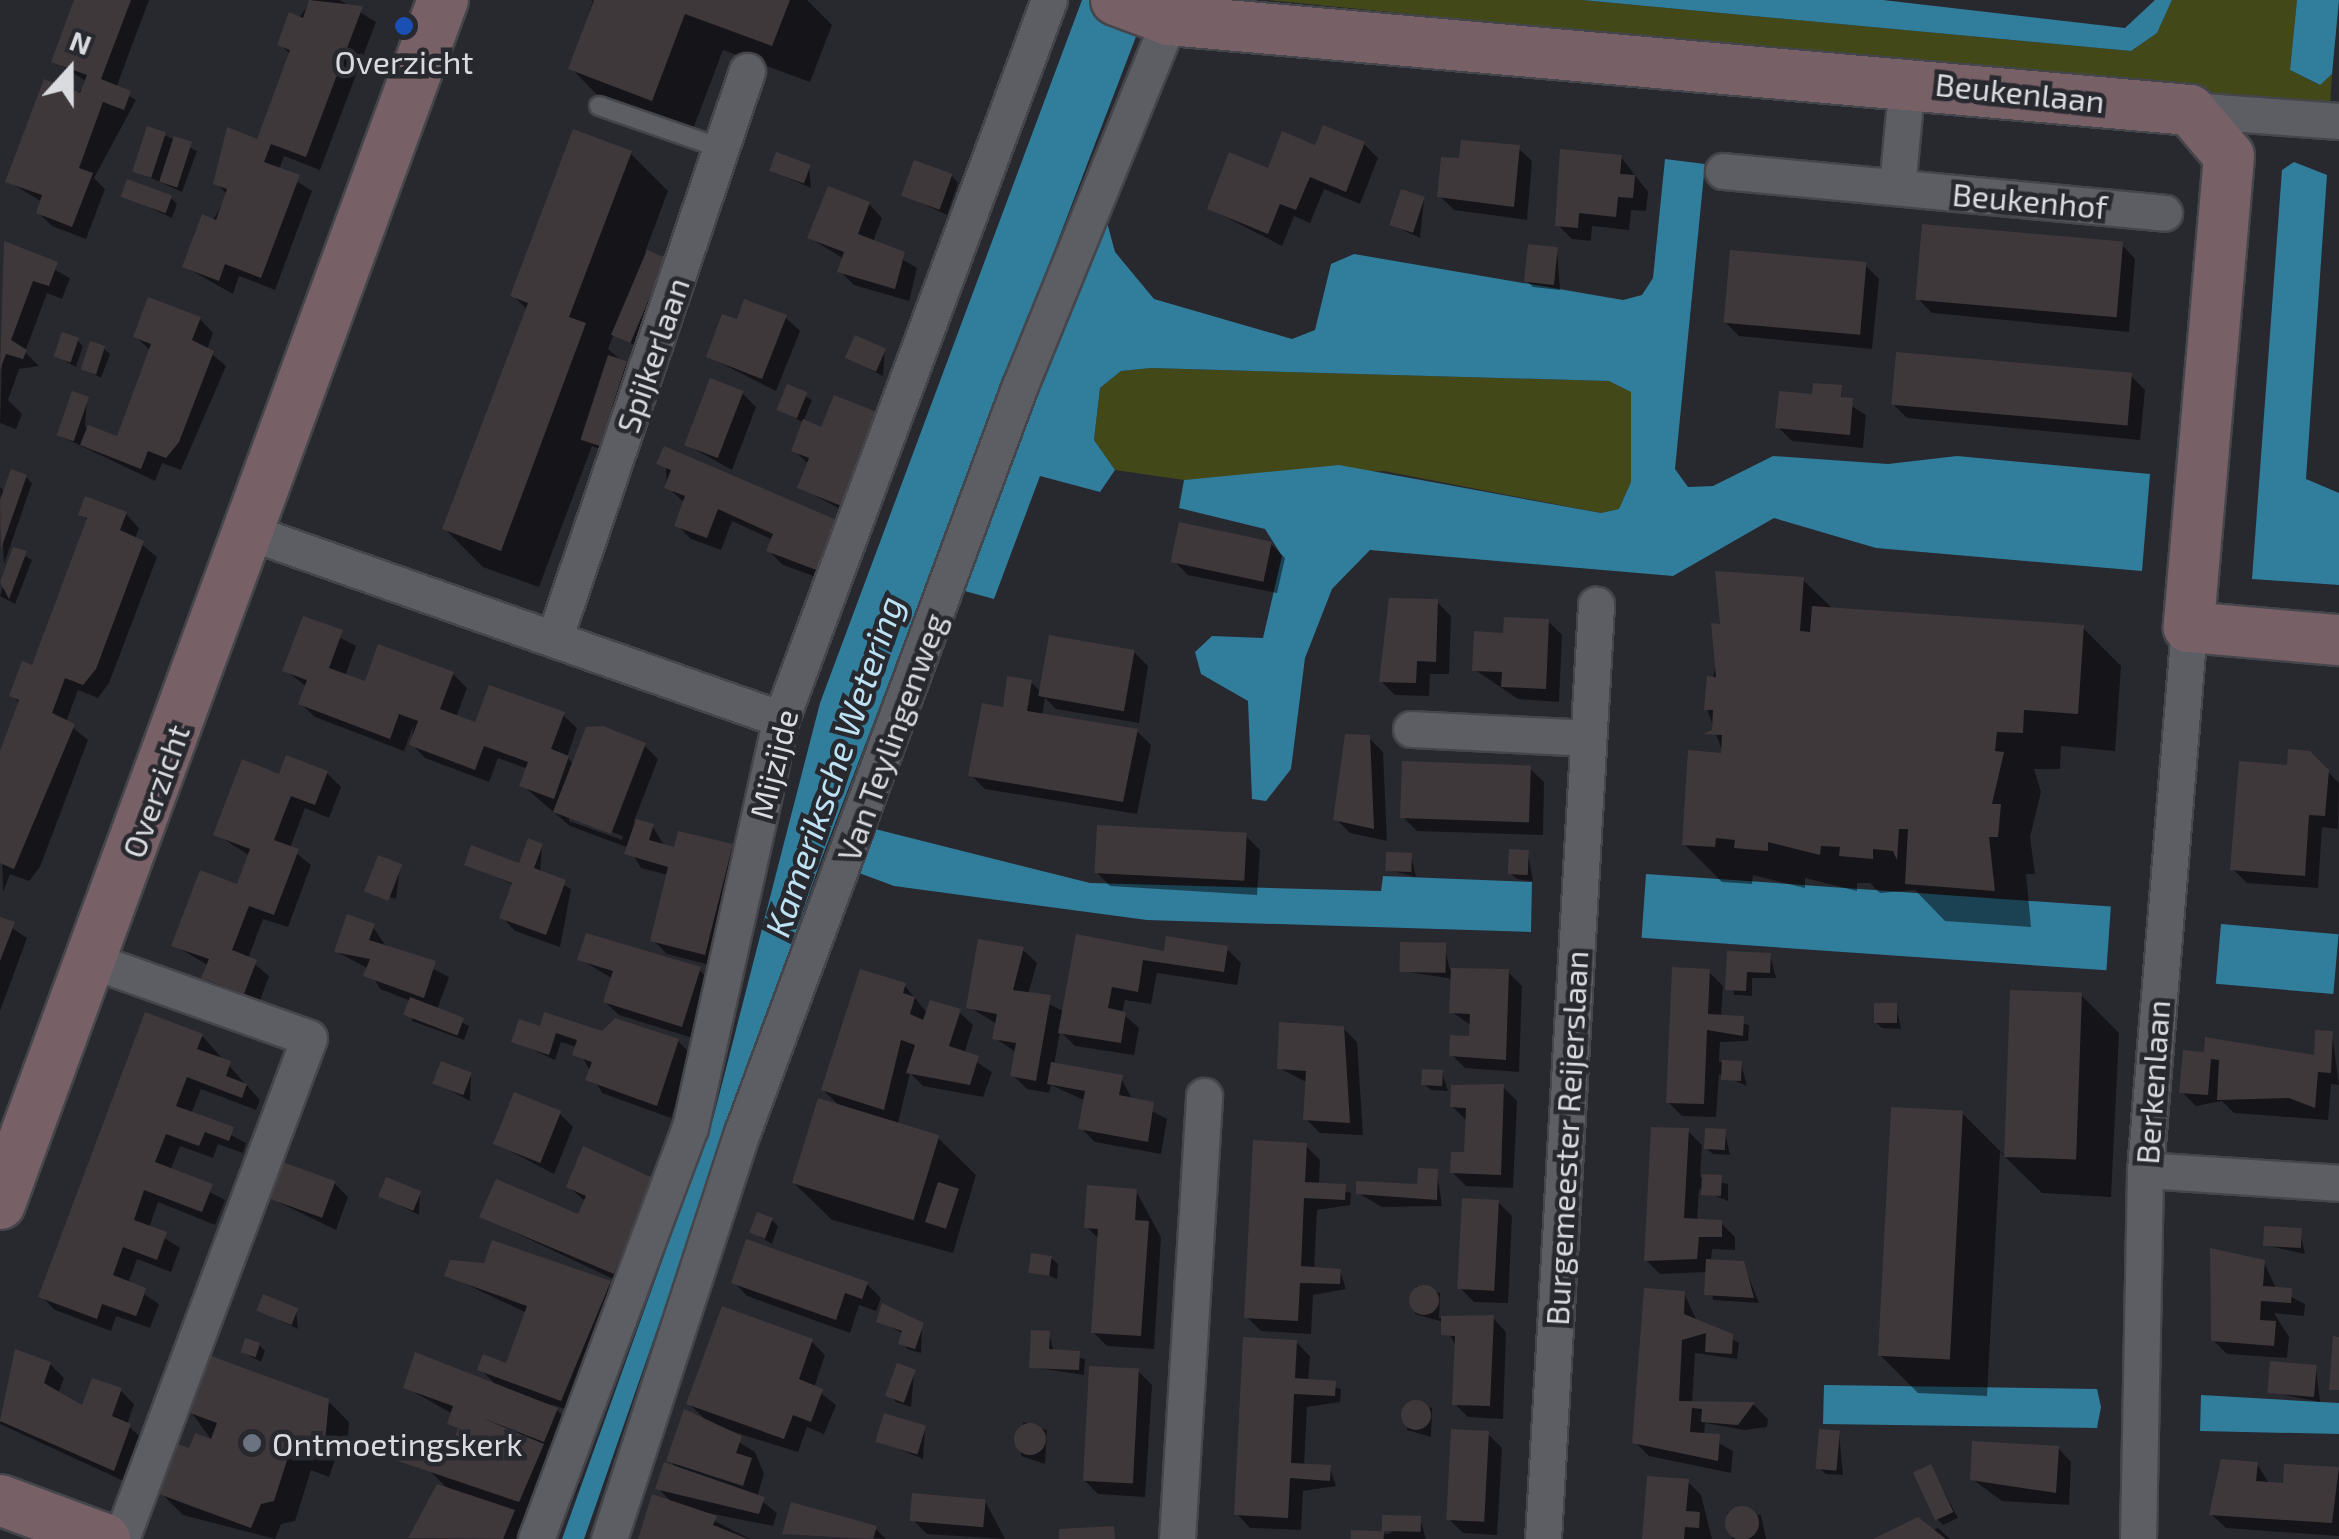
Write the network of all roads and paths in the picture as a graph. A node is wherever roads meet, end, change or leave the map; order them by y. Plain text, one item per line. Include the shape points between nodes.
1 (443, 0) edge
2 (1050, 0) edge
3 (1153, 8) edge
4 (747, 71) dead end
5 (1906, 81) junction
6 (599, 106) dead end
7 (2190, 110) junction
8 (2339, 121) edge
9 (723, 149) junction
10 (1723, 171) dead end
11 (1897, 187) junction
12 (2164, 213) dead end
13 (249, 532) junction
14 (1596, 604) dead end
15 (2190, 626) junction
16 (554, 639) junction
17 (2339, 640) edge
18 (781, 720) junction
19 (1411, 729) dead end
20 (1588, 738) junction
21 (93, 961) junction
22 (1204, 1096) dead end
23 (2145, 1170) junction
24 (2339, 1183) edge
25 (0, 1204) edge
26 (0, 1500) edge
27 (106, 1539) edge
28 (121, 1539) edge
29 (536, 1539) edge
30 (609, 1539) edge
31 (1176, 1539) edge
32 (1543, 1539) edge
33 (2138, 1539) edge

1 - 13 street, Overzicht
2 - 18 street, Mijzijde
3 - 5 street, Beukenlaan
3 - 30 street, Van Teylingenweg via 742,1130
4 - 9 street, Spijkerlaan
5 - 7 street, Beukenlaan
5 - 11 street
6 - 9 lane
7 - 8 street
7 - 15 street via 2229,156
9 - 16 street, Spijkerlaan
10 - 11 street, Beukenhof
11 - 12 street, Beukenhof
13 - 16 street
13 - 21 street, Overzicht
14 - 20 street, Burgemeester Reijerslaan
15 - 17 street
15 - 23 street, Berkenlaan
16 - 18 street
18 - 29 street, Mijzijde via 690,1128
19 - 20 street
20 - 32 street, Burgemeester Reijerslaan
21 - 25 street, Overzicht
21 - 28 street via 308,1038
22 - 31 street
23 - 24 street
23 - 33 street, Berkenlaan
26 - 27 street

